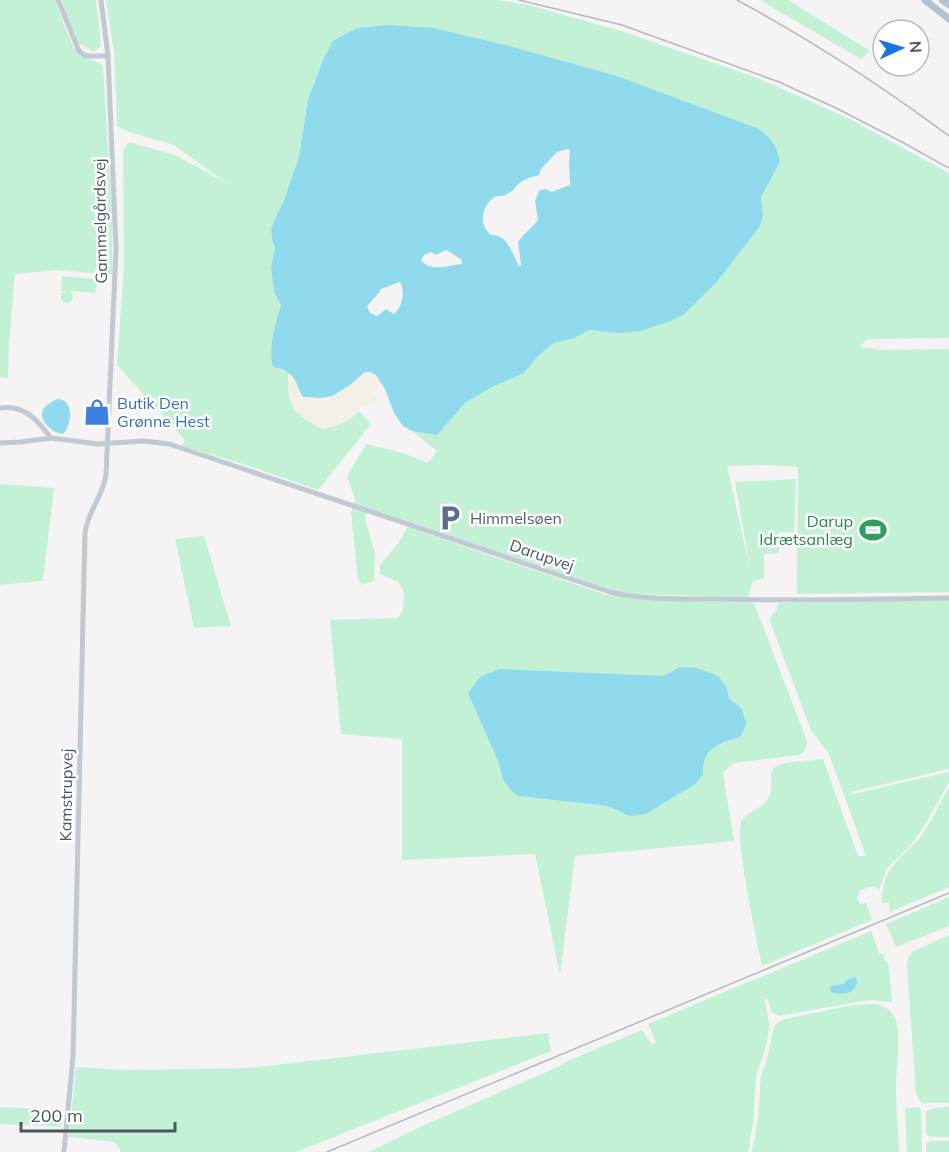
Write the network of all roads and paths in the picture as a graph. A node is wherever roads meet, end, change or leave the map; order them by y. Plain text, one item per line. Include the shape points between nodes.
1 (58, 0) edge
2 (101, 0) edge
3 (926, 0) edge
4 (942, 0) edge
5 (949, 5) edge
6 (949, 14) edge
7 (949, 19) edge
8 (108, 56) junction
9 (0, 408) edge
10 (51, 438) junction
11 (0, 443) edge
12 (106, 443) junction
13 (949, 597) edge
14 (64, 1152) edge

1 - 8 street via 79,51 86,56
2 - 8 street, Gammelgårdsvej
3 - 6 main road
3 - 7 main road
4 - 5 main road
8 - 12 street, Gammelgårdsvej via 116,249
9 - 10 street via 16,408 30,415
10 - 11 street, Darupvej
10 - 12 street, Darupvej
12 - 13 street, Darupvej via 169,444 626,596 756,600
12 - 14 street, Kamstrupvej via 104,488 91,511 86,531 74,1026

